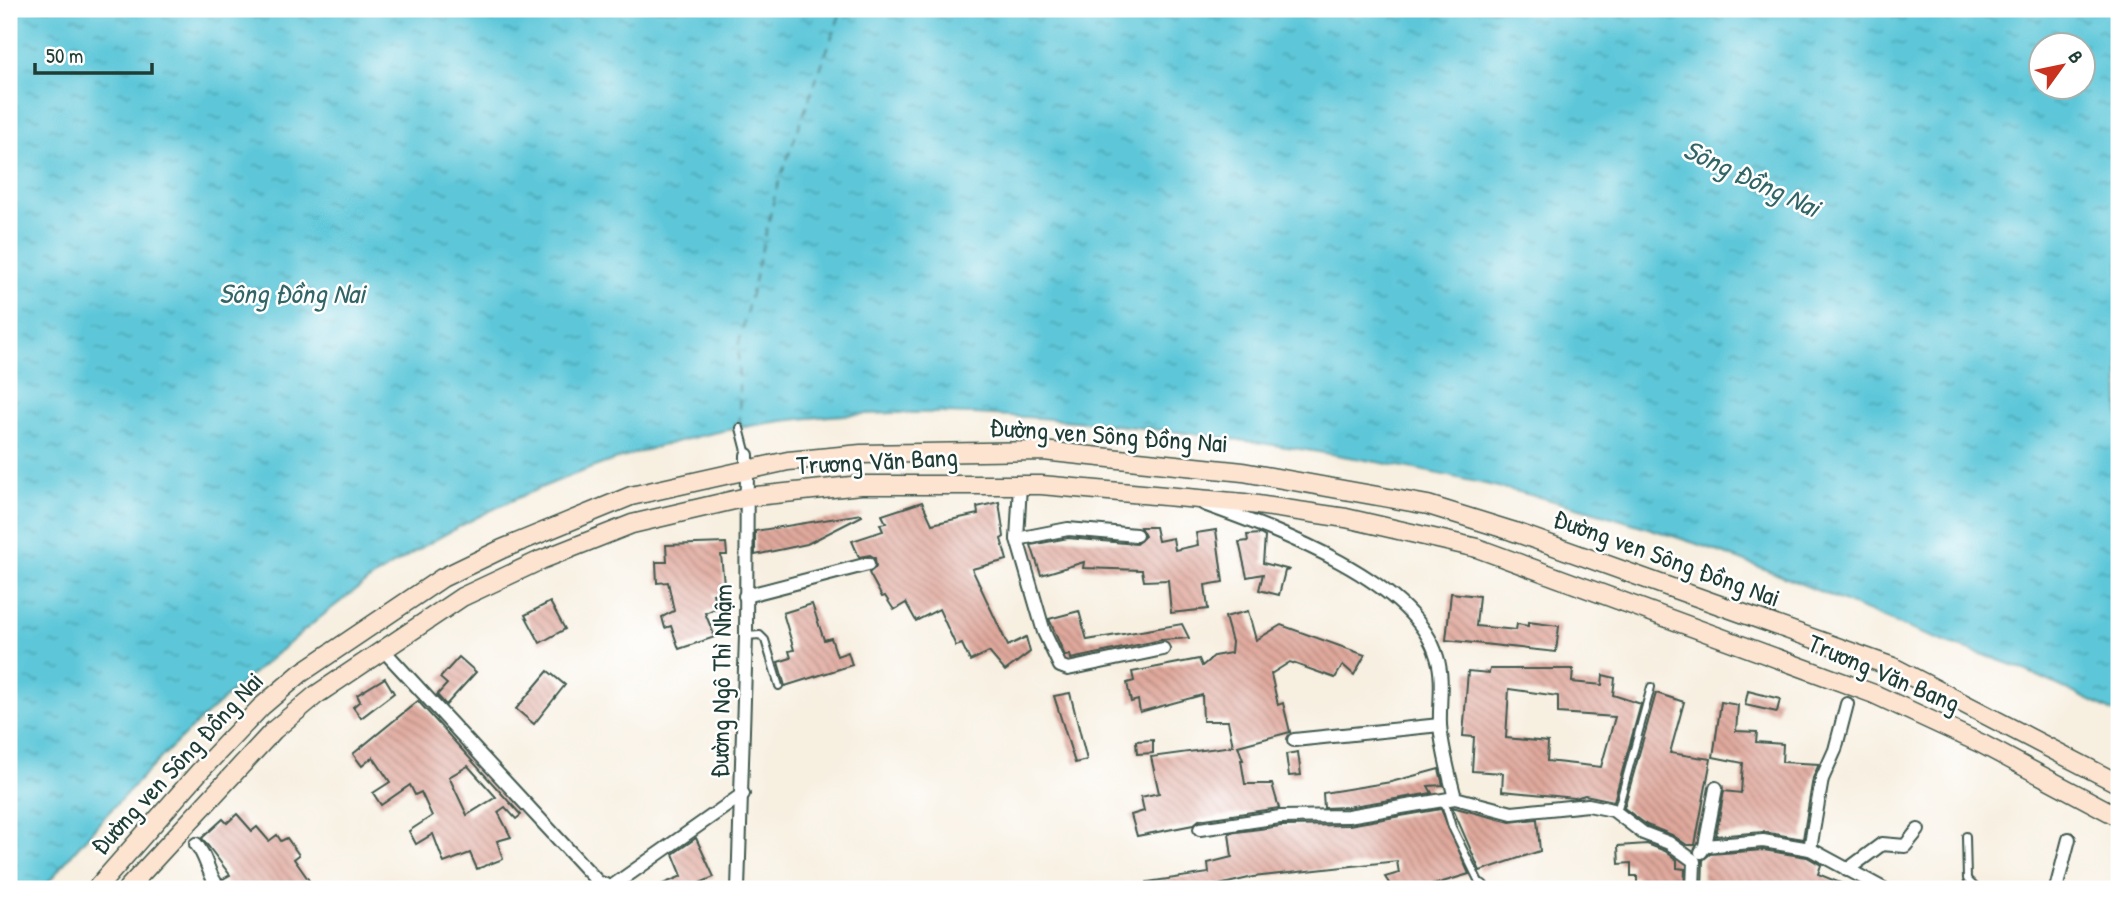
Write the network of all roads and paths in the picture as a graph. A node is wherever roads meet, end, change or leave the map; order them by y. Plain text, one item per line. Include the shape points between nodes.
1 (740, 428) dead end
2 (747, 466) junction
3 (1020, 485) junction
4 (747, 497) junction
5 (1186, 498) junction
6 (1136, 535) dead end
7 (1017, 539) junction
8 (868, 564) dead end
9 (745, 596) junction
10 (746, 636) junction
11 (1163, 649) dead end
12 (387, 654) dead end
13 (779, 686) dead end
14 (1651, 688) dead end
15 (1847, 704) dead end
16 (1440, 725) junction
17 (1294, 740) dead end
18 (2119, 784) edge
19 (1716, 788) dead end
20 (743, 794) junction
21 (1450, 799) junction
22 (1617, 812) junction
23 (2119, 817) edge
24 (1200, 829) dead end
25 (1919, 830) dead end
26 (1966, 836) dead end
27 (2069, 839) dead end
28 (195, 844) dead end
29 (1705, 846) junction
30 (1810, 849) junction
31 (1694, 861) junction
32 (1847, 870) junction
33 (1482, 887) edge
34 (96, 889) edge
35 (127, 889) edge
36 (219, 889) edge
37 (738, 889) edge
38 (1693, 889) edge
39 (1884, 889) edge
40 (1977, 889) edge
41 (2056, 889) edge

1 - 2 lane
2 - 4 street, Đường Ngô Thì Nhậm
2 - 18 main road, Đường ven Sông Đồng Nai via 861,454 1043,451 1243,472 1428,505 1525,535 1893,667
2 - 34 main road, Đường ven Sông Đồng Nai via 631,496 442,578 302,673 261,707
3 - 4 main road, Trương Văn Bang via 862,485
3 - 5 main road, Trương Văn Bang
3 - 7 street
4 - 9 street, Đường Ngô Thì Nhậm
4 - 35 main road, Trương Văn Bang via 632,524 462,597 316,695 274,730
5 - 16 street via 1276,530 1359,572 1405,608 1436,653
5 - 23 main road, Trương Văn Bang via 1346,518 1477,548 1874,694 1993,749
6 - 7 street via 1068,528
7 - 11 street via 1044,632 1060,666 1068,669
8 - 9 street
9 - 10 street, Đường Ngô Thì Nhậm
10 - 13 lane via 760,635 765,640
10 - 20 street, Đường Ngô Thì Nhậm
12 - 20 street via 598,881 611,887
14 - 22 lane
15 - 30 street via 1822,779
16 - 17 street
16 - 21 street
19 - 29 street
20 - 37 street, Đường Ngô Thì Nhậm
21 - 22 street via 1512,813 1588,806
21 - 24 street via 1348,816 1280,817
21 - 33 lane via 1457,837
22 - 31 street via 1643,833 1670,843
25 - 32 street via 1905,846 1882,844
26 - 40 lane via 1967,879
27 - 41 street
28 - 36 street via 205,855 211,879
29 - 30 street via 1763,841
29 - 31 street
30 - 32 street
31 - 38 street
32 - 39 street

